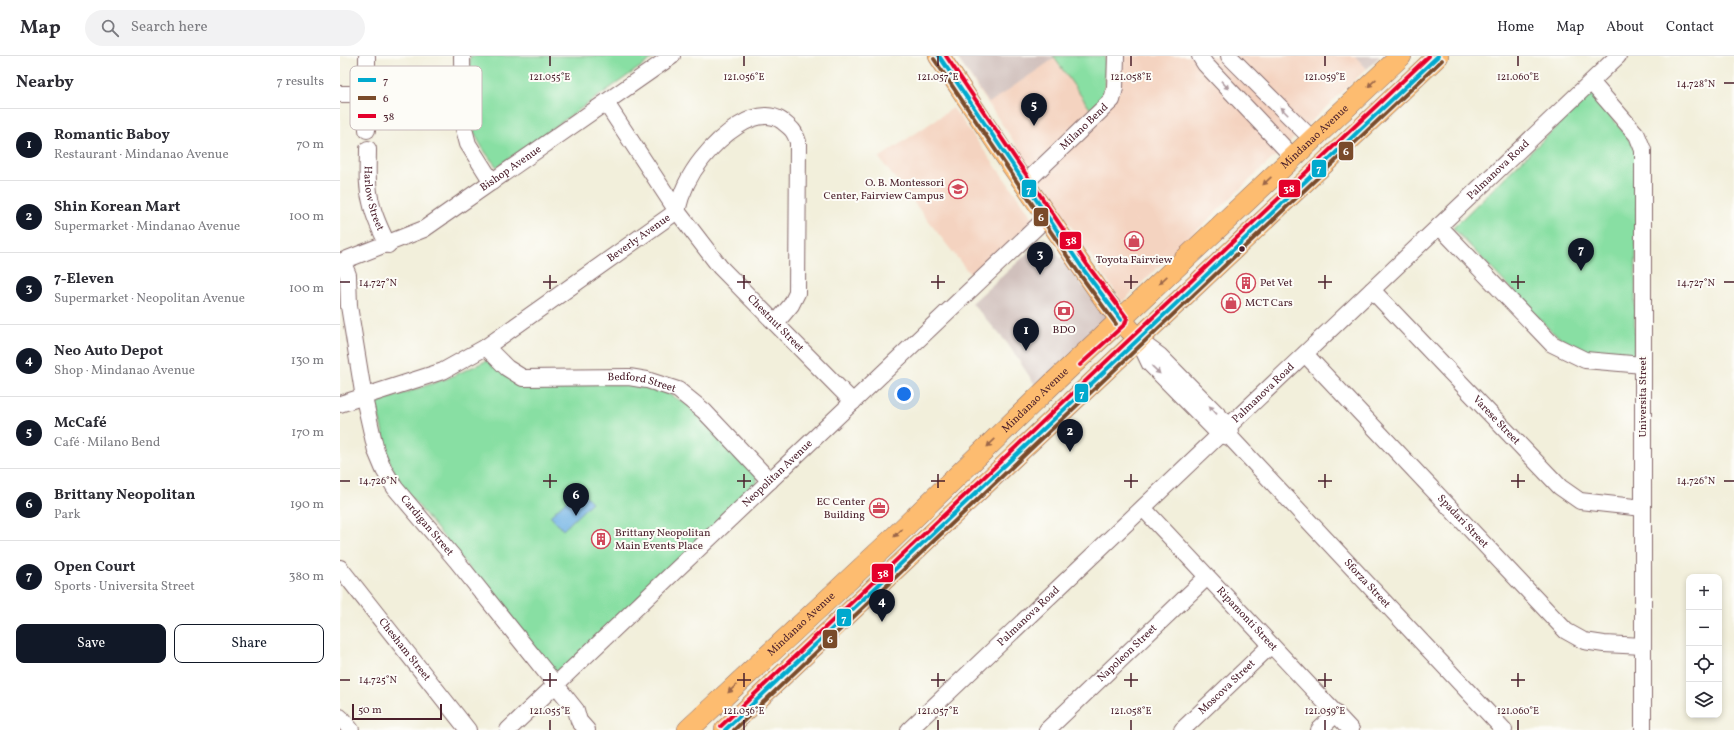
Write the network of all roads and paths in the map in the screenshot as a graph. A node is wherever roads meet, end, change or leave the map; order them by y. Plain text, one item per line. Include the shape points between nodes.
1 (462, 56) edge
2 (672, 56) edge
3 (939, 56) edge
4 (1116, 56) edge
5 (1200, 56) edge
6 (1229, 56) edge
7 (1401, 56) edge
8 (1438, 56) edge
9 (1618, 56) edge
10 (462, 66) edge
11 (1591, 82) junction
12 (606, 103) junction
13 (464, 130) edge
14 (1312, 139) junction
15 (368, 149) dead end
16 (1293, 157) junction
17 (492, 182) junction
18 (1024, 184) junction
19 (678, 211) junction
20 (1047, 217) junction
21 (1439, 226) junction
22 (388, 245) junction
23 (340, 262) edge
24 (1372, 290) junction
25 (1121, 320) junction
26 (776, 323) junction
27 (1138, 340) junction
28 (486, 347) junction
29 (1305, 354) junction
30 (1643, 365) junction
31 (364, 398) junction
32 (853, 402) junction
33 (340, 404) edge
34 (1226, 433) junction
35 (770, 481) junction
36 (1143, 508) junction
37 (1643, 508) junction
38 (340, 568) edge
39 (1207, 577) junction
40 (1271, 645) junction
41 (1643, 646) junction
42 (555, 685) junction
43 (576, 710) junction
44 (1336, 714) junction
45 (340, 717) edge
46 (351, 730) edge
47 (468, 730) edge
48 (508, 730) edge
49 (587, 730) edge
50 (598, 730) edge
51 (688, 730) edge
52 (725, 730) edge
53 (909, 730) edge
54 (1047, 730) edge
55 (1182, 730) edge
56 (1319, 730) edge
57 (1351, 730) edge
58 (1504, 730) edge
59 (1642, 730) edge

1 - 10 street
2 - 12 street, Bishop Avenue
3 - 18 main road
4 - 18 street, Milano Bend via 1112,100
5 -> 16 street
14 -> 6 street
7 -> 14 main road, Mindanao Avenue
8 - 27 main road
9 - 11 street, Palmanova Road
11 - 21 street, Palmanova Road
11 - 30 street, Universita Street via 1637,135 1643,150
12 - 17 street, Bishop Avenue
12 - 19 street, Chestnut Street
13 - 17 street via 468,144
14 - 16 main road, Mindanao Avenue
15 - 22 street, Harlow Street via 370,200 375,218
16 -> 25 main road, Mindanao Avenue
17 - 22 street, Bishop Avenue via 424,230
18 - 20 main road
19 - 26 street, Chestnut Street via 720,267
19 - 26 street, Beverly Avenue via 680,198 702,160 733,130 756,117 765,116 777,118 794,130 798,142 797,293
19 - 28 street, Beverly Avenue
20 - 25 main road
20 - 32 street, Neopolitan Avenue
21 - 24 street, Palmanova Road
21 - 30 street via 1552,344 1585,360
22 - 23 street, Bishop Avenue
23 - 31 street, Cardigan Street via 348,275 349,306
24 - 29 street, Palmanova Road
24 - 37 street, Varese Street via 1560,487 1580,501
25 - 27 main road
25 -> 51 main road, Mindanao Avenue
26 - 32 street, Chestnut Street
27 - 34 street, Sforza Street via 1150,364
27 - 52 main road
28 - 31 street, Beverly Avenue via 443,371
28 - 35 street, Bedford Street via 507,368 523,378 629,378 647,380 678,390 704,410
29 - 34 street, Palmanova Road
29 - 41 street, Spadari Street via 1566,631 1584,641
30 - 37 street, Universita Street
31 - 33 street, Beverly Avenue
31 - 42 street, Cardigan Street via 376,451 395,488
32 - 35 street, Neopolitan Avenue
34 - 36 street, Palmanova Road
34 - 58 street, Sforza Street
35 - 42 street, Neopolitan Avenue
36 - 39 street, Ripamonti Street
36 - 53 street, Palmanova Road
37 - 41 street, Universita Street
38 - 47 street, Chesham Street
39 - 40 street, Ripamonti Street
39 - 54 street, Napoleon Street
40 - 44 street, Ripamonti Street
40 - 55 street, Moscova Street
41 - 59 street, Universita Street
42 - 43 street, Cardigan Street
42 - 48 street, Neopolitan Avenue
43 - 49 street, Cardigan Street via 579,721
43 - 50 street, Cardigan Street via 586,715
44 - 56 street
44 - 57 street, Ripamonti Street
45 - 46 street

